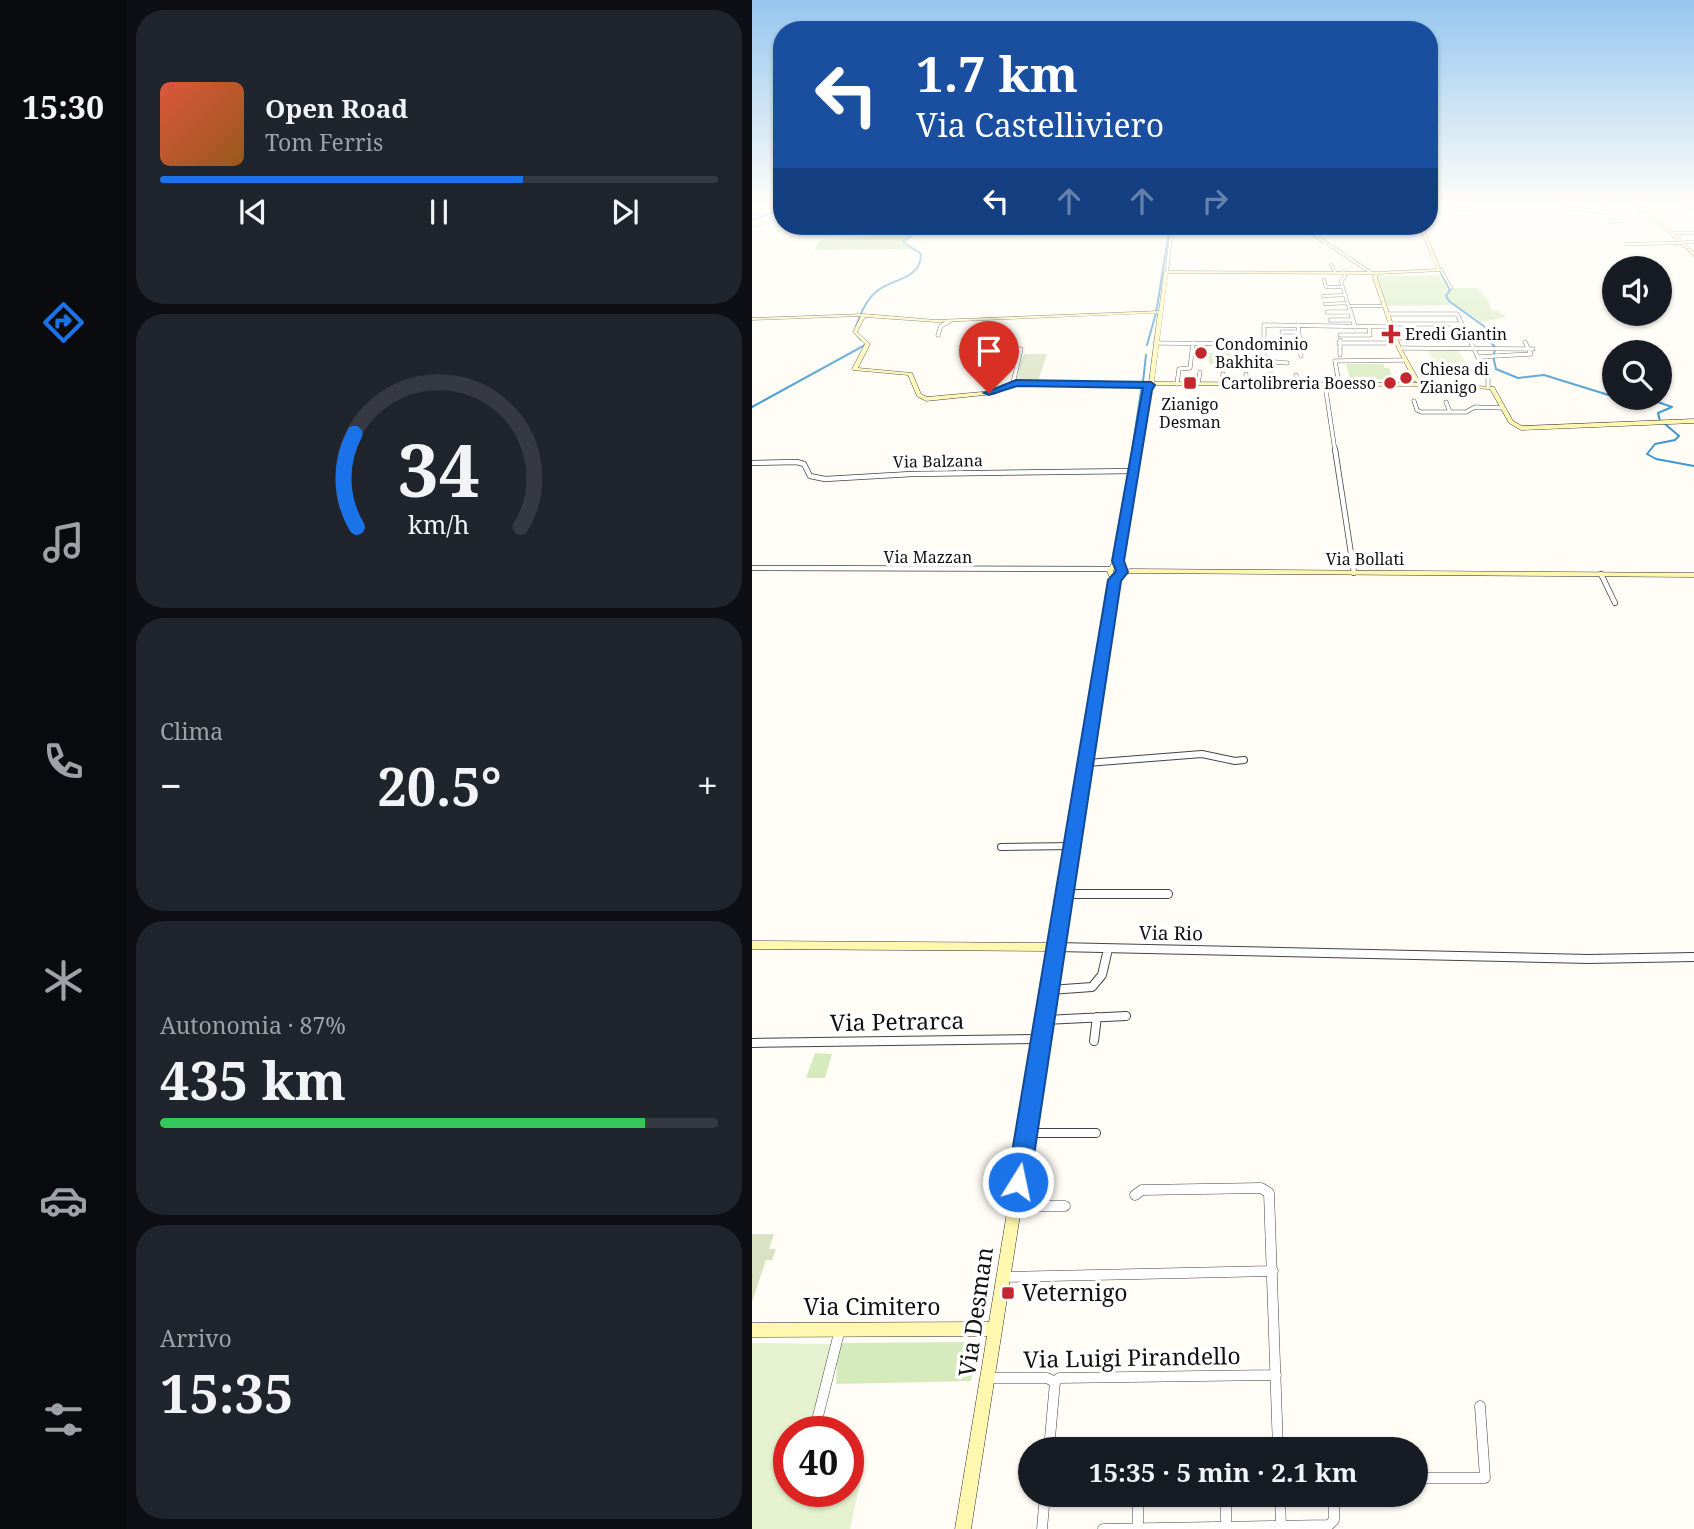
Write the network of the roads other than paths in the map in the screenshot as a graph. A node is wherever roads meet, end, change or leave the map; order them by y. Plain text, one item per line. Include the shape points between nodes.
1 (1167, 274) edge
2 (1344, 274) edge
3 (1374, 274) edge
4 (1443, 274) edge
5 (1324, 280) dead end
6 (1343, 287) junction
7 (1451, 288) dead end
8 (1346, 295) junction
9 (1324, 296) dead end
10 (1325, 304) dead end
11 (1348, 305) junction
12 (1384, 306) junction
13 (1442, 306) dead end
14 (1157, 312) junction
15 (1327, 312) dead end
16 (1350, 312) junction
17 (1387, 314) junction
18 (1446, 314) junction
19 (861, 315) junction
20 (752, 319) edge
21 (1330, 320) dead end
22 (1353, 320) junction
23 (950, 321) junction
24 (1462, 324) junction
25 (1298, 325) junction
26 (1391, 325) junction
27 (1338, 327) junction
28 (1355, 327) junction
29 (1369, 327) junction
30 (1282, 331) dead end
31 (1297, 332) junction
32 (938, 335) dead end
33 (1340, 335) junction
34 (1469, 339) junction
35 (1524, 342) dead end
36 (1155, 343) junction
37 (1192, 343) junction
38 (1339, 343) junction
39 (1396, 343) junction
40 (1263, 344) junction
41 (1282, 345) dead end
42 (1299, 345) junction
43 (985, 347) dead end
44 (1474, 349) junction
45 (1531, 349) junction
46 (1340, 355) dead end
47 (1301, 356) dead end
48 (1478, 357) junction
49 (1405, 360) junction
50 (1287, 363) dead end
51 (1200, 372) dead end
52 (1246, 373) dead end
53 (1223, 374) dead end
54 (1271, 374) dead end
55 (1296, 375) dead end
56 (1013, 383) junction
57 (1177, 383) junction
58 (1418, 383) junction
59 (1198, 384) junction
60 (1222, 384) junction
61 (1246, 384) junction
62 (1272, 384) junction
63 (1297, 384) junction
64 (1325, 384) junction
65 (1339, 384) junction
66 (1151, 385) junction
67 (1488, 387) junction
68 (1414, 401) dead end
69 (1478, 401) dead end
70 (1446, 402) dead end
71 (1481, 407) junction
72 (1503, 408) junction
73 (1450, 412) junction
74 (1694, 421) edge
75 (752, 463) edge
76 (1131, 471) junction
77 (752, 568) edge
78 (1116, 571) junction
79 (1352, 573) junction
80 (1601, 574) junction
81 (1694, 575) edge
82 (1615, 603) dead end
83 (1244, 761) dead end
84 (1087, 763) junction
85 (1069, 846) junction
86 (1001, 847) dead end
87 (1065, 894) junction
88 (1168, 894) dead end
89 (752, 945) edge
90 (1052, 947) junction
91 (1108, 949) junction
92 (1694, 957) edge
93 (1050, 990) junction
94 (1126, 1016) dead end
95 (1097, 1017) junction
96 (1045, 1020) junction
97 (1042, 1039) junction
98 (1094, 1041) dead end
99 (752, 1042) edge
100 (1027, 1133) junction
101 (1096, 1133) dead end
102 (1135, 1195) dead end
103 (1014, 1206) junction
104 (1065, 1206) dead end
105 (1273, 1271) junction
106 (1002, 1277) junction
107 (840, 1329) junction
108 (993, 1329) junction
109 (752, 1330) edge
110 (1276, 1375) junction
111 (988, 1378) junction
112 (1055, 1382) junction
113 (1480, 1406) dead end
114 (818, 1416) edge
115 (1050, 1437) edge
116 (1278, 1437) edge
117 (1428, 1478) edge
118 (1044, 1507) edge
119 (1138, 1507) edge
120 (1226, 1507) edge
121 (1280, 1507) edge
122 (1333, 1507) edge
123 (1226, 1527) edge
124 (1281, 1528) edge
125 (963, 1529) edge
126 (1042, 1529) edge
127 (1103, 1529) edge
128 (1138, 1529) edge

1 - 14 street, Via Desman
2 - 6 street
3 - 12 street
4 - 7 street
5 - 6 street via 1326,287
6 - 8 street
8 - 9 street
8 - 11 street
10 - 11 street
11 - 12 street
11 - 16 street
12 - 17 street
13 - 18 street
14 - 23 street
14 - 36 street, Via Desman
15 - 16 street
16 - 22 street
17 - 18 street
17 - 26 street
18 - 24 street via 1457,314
19 - 20 street
19 - 23 street
19 - 56 street via 855,332 868,344 855,370 910,374 919,396 926,399 994,392
21 - 22 street
22 - 28 street
23 - 32 street via 941,326
24 - 26 street
24 - 34 street
25 - 27 street
25 - 31 street
25 - 40 street via 1264,325
26 - 29 street
26 - 39 street
27 - 28 street
27 - 33 street
28 - 29 street
29 - 33 street via 1370,335
30 - 31 street
31 - 42 street
33 - 38 street
34 - 39 street
34 - 44 street
35 - 45 street
36 - 37 street
36 - 66 street, Via Desman
37 - 40 street
37 - 57 street via 1190,369 1179,369
38 - 39 street
38 - 46 street
39 - 44 street
39 - 49 street
40 - 50 street via 1265,362
41 - 42 street
42 - 47 street
43 - 56 street via 1022,349
44 - 45 street
44 - 48 street
45 - 48 street via 1531,354
48 - 67 street
49 - 58 street
49 - 65 street via 1335,361
51 - 59 street
52 - 61 street
53 - 60 street
54 - 62 street
55 - 63 street
56 - 66 street
57 - 59 street
57 - 66 street
58 - 65 street
58 - 67 street
59 - 60 street
60 - 61 street
61 - 62 street
62 - 63 street
63 - 64 street
64 - 65 street
64 - 79 street
66 - 76 street, Via Desman
67 - 72 street via 1496,392
68 - 73 street via 1421,412
69 - 71 street
70 - 73 street
71 - 72 street
71 - 73 street
72 - 74 street via 1512,424 1521,428
75 - 76 street, Via Balzana via 797,462 807,467 810,476 825,479
76 - 78 street, Via Desman
77 - 78 street, Via Mazzan
78 - 79 street, Via Bollati
78 - 84 street, Via Desman
79 - 80 street, Via Bollati
80 - 81 street, Via Bollati
80 - 82 street
83 - 84 street via 1208,754
84 - 85 street, Via Desman
85 - 86 street
85 - 87 street, Via Desman
87 - 88 street
87 - 90 street, Via Desman
89 - 90 street, Via Rio
90 - 91 street, Via Rio
90 - 93 street, Via Desman
91 - 92 street, Via Rio
91 - 93 street via 1100,982 1089,988
93 - 96 street, Via Desman
94 - 95 street
95 - 96 street
95 - 98 street
96 - 97 street, Via Desman
97 - 99 street, Via Petrarca
97 - 100 street, Via Desman
100 - 101 street
100 - 103 street, Via Desman
102 - 105 street via 1142,1190 1261,1188 1269,1193
103 - 104 street
103 - 106 street, Via Desman
105 - 106 street
105 - 110 street
106 - 108 street, Via Desman
107 - 108 street, Via Cimitero
107 - 109 street, Via Cimitero
107 - 114 street
108 - 111 street, Via Desman
110 - 112 street, Via Luigi Pirandello via 1059,1378
110 - 116 street
111 - 112 street, Via Luigi Pirandello via 1047,1378
111 - 125 street, Via Desman
112 - 115 street
113 - 117 street via 1485,1478
118 - 126 street
119 - 128 street
120 - 123 street
121 - 124 street
122 - 124 street via 1332,1524
123 - 124 street
123 - 128 street
127 - 128 street

